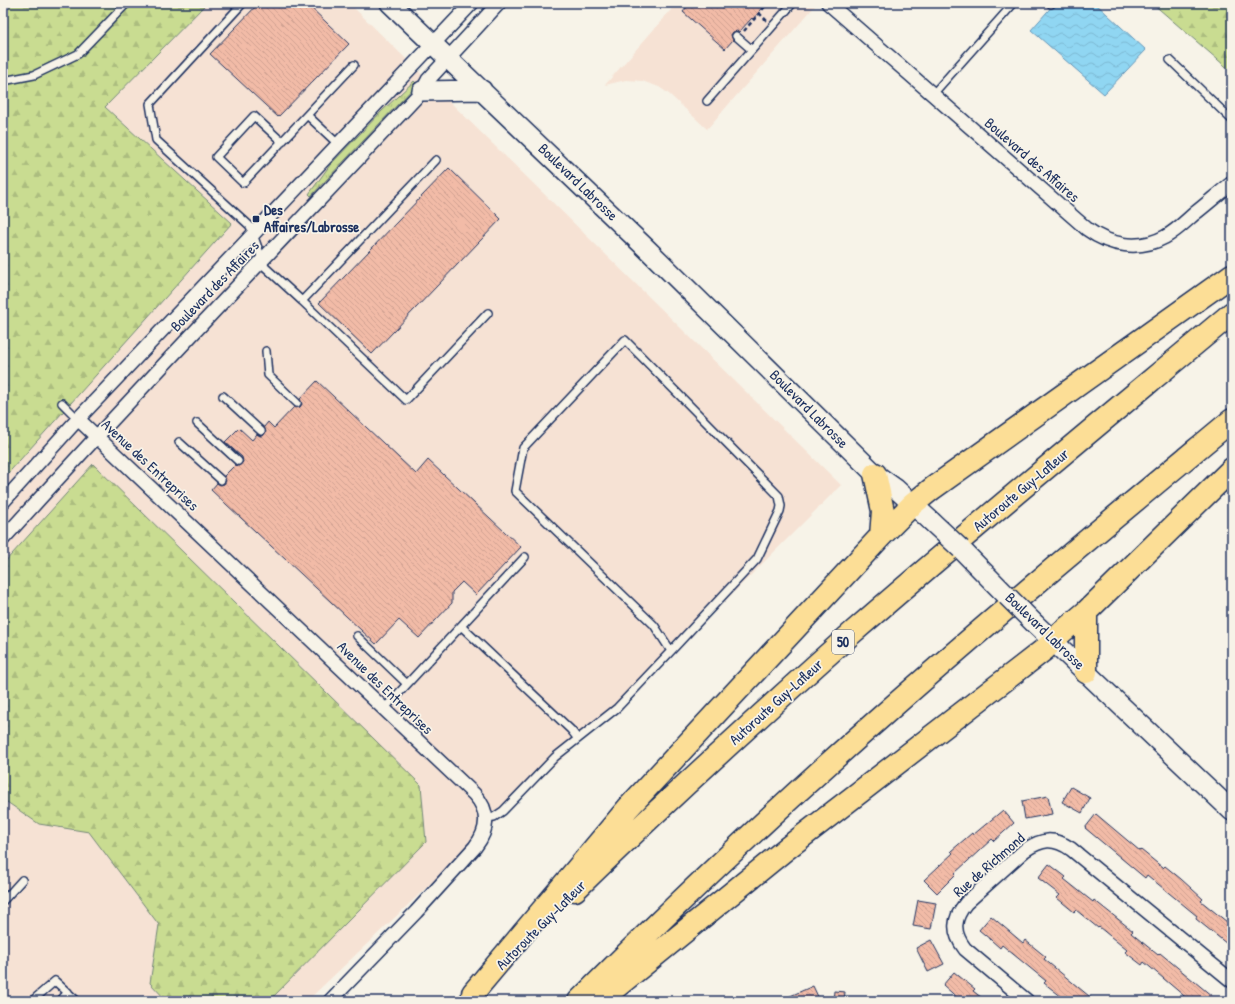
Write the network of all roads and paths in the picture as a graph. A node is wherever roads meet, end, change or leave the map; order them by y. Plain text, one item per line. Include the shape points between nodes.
1 (127, 3) edge
2 (243, 3) edge
3 (390, 3) edge
4 (472, 3) edge
5 (499, 3) edge
6 (768, 3) edge
7 (793, 3) edge
8 (828, 3) edge
9 (1014, 3) edge
10 (749, 26) dead end
11 (736, 36) dead end
12 (433, 44) junction
13 (752, 50) junction
14 (449, 58) junction
15 (1170, 60) dead end
16 (354, 65) dead end
17 (3, 81) edge
18 (482, 90) junction
19 (422, 91) junction
20 (933, 94) junction
21 (707, 101) dead end
22 (307, 115) junction
23 (1232, 120) edge
24 (282, 142) junction
25 (338, 144) junction
26 (436, 160) dead end
27 (1232, 183) edge
28 (253, 234) junction
29 (262, 260) junction
30 (1232, 275) edge
31 (302, 301) junction
32 (488, 313) dead end
33 (1232, 313) edge
34 (266, 351) dead end
35 (223, 396) dead end
36 (62, 404) dead end
37 (297, 404) dead end
38 (78, 419) junction
39 (1232, 420) edge
40 (197, 423) dead end
41 (261, 431) dead end
42 (96, 436) junction
43 (179, 442) dead end
44 (238, 461) dead end
45 (1232, 469) edge
46 (875, 474) junction
47 (220, 480) dead end
48 (3, 502) edge
49 (913, 504) junction
50 (881, 536) junction
51 (3, 539) edge
52 (525, 557) dead end
53 (1086, 612) junction
54 (461, 626) junction
55 (357, 636) dead end
56 (1054, 641) junction
57 (672, 651) junction
58 (1086, 672) junction
59 (407, 684) junction
60 (384, 709) junction
61 (578, 739) junction
62 (1232, 811) edge
63 (486, 818) junction
64 (22, 880) dead end
65 (3, 901) edge
66 (1232, 981) edge
67 (68, 992) junction
68 (469, 997) edge
69 (32, 1001) edge
70 (60, 1001) edge
71 (77, 1001) edge
72 (330, 1001) edge
73 (579, 1001) edge
74 (599, 1001) edge
75 (1027, 1001) edge

1 - 17 lane via 78,54 34,75
2 - 28 lane via 150,104 156,140 250,226
3 - 12 street, Boulevard Labrosse
4 - 12 street, Boulevard des Affaires
5 - 14 street, Boulevard des Affaires
6 - 10 path
7 - 13 lane
8 - 20 street, Boulevard des Affaires
9 - 20 lane
11 - 13 lane
12 - 14 street, Boulevard Labrosse
12 - 25 street, Boulevard des Affaires
13 - 21 lane
14 - 18 street, Boulevard Labrosse
14 - 19 street, Boulevard des Affaires via 428,80
15 - 23 lane
16 - 22 lane
18 - 19 street
18 - 46 street, Boulevard Labrosse via 703,303
19 - 29 street, Boulevard des Affaires
20 - 27 street, Boulevard des Affaires via 1087,229 1111,242 1138,245 1164,237
22 - 24 lane
22 - 25 lane
24 - 24 lane via 243,183 216,157 254,116
25 - 28 street, Boulevard des Affaires
26 - 31 lane
28 - 29 lane
28 - 38 street, Boulevard des Affaires
29 - 31 lane via 265,266
29 - 42 street, Boulevard des Affaires
30 - 49 highway
31 - 32 lane via 406,400
33 - 68 highway, Autoroute Guy-Lafleur / 50 via 888,602 807,674 644,824
34 - 37 lane via 268,375
35 - 41 lane
36 - 38 lane
38 - 42 street, Avenue des Entreprises
38 - 48 street, Boulevard des Affaires
39 - 73 highway via 857,738 704,879
40 - 44 lane
42 - 51 street, Boulevard des Affaires
42 - 60 street, Avenue des Entreprises
43 - 47 lane
45 - 53 highway
46 - 49 street, Boulevard Labrosse
46 - 50 highway via 883,511
49 - 50 highway
49 - 56 street, Boulevard Labrosse, bridge
50 - 68 highway via 628,808
52 - 54 lane
53 - 56 highway
53 - 58 highway
54 - 59 lane
54 - 61 lane
55 - 59 lane
56 - 58 street, Boulevard Labrosse
56 - 74 highway via 786,849
57 - 57 lane via 757,559 782,506 779,496 624,340 523,448 515,491 654,625
57 - 61 lane via 617,708
58 - 62 street, Boulevard Labrosse
59 - 60 lane
60 - 63 street, Avenue des Entreprises via 479,799
61 - 63 lane via 546,765 504,811
63 - 72 street via 484,834 475,847
64 - 65 lane
66 - 75 street, Rue de Richmond via 1071,849 1062,843 1046,840 1025,850 966,903 956,918 959,942
67 - 69 lane via 54,981
67 - 70 lane
67 - 71 lane

